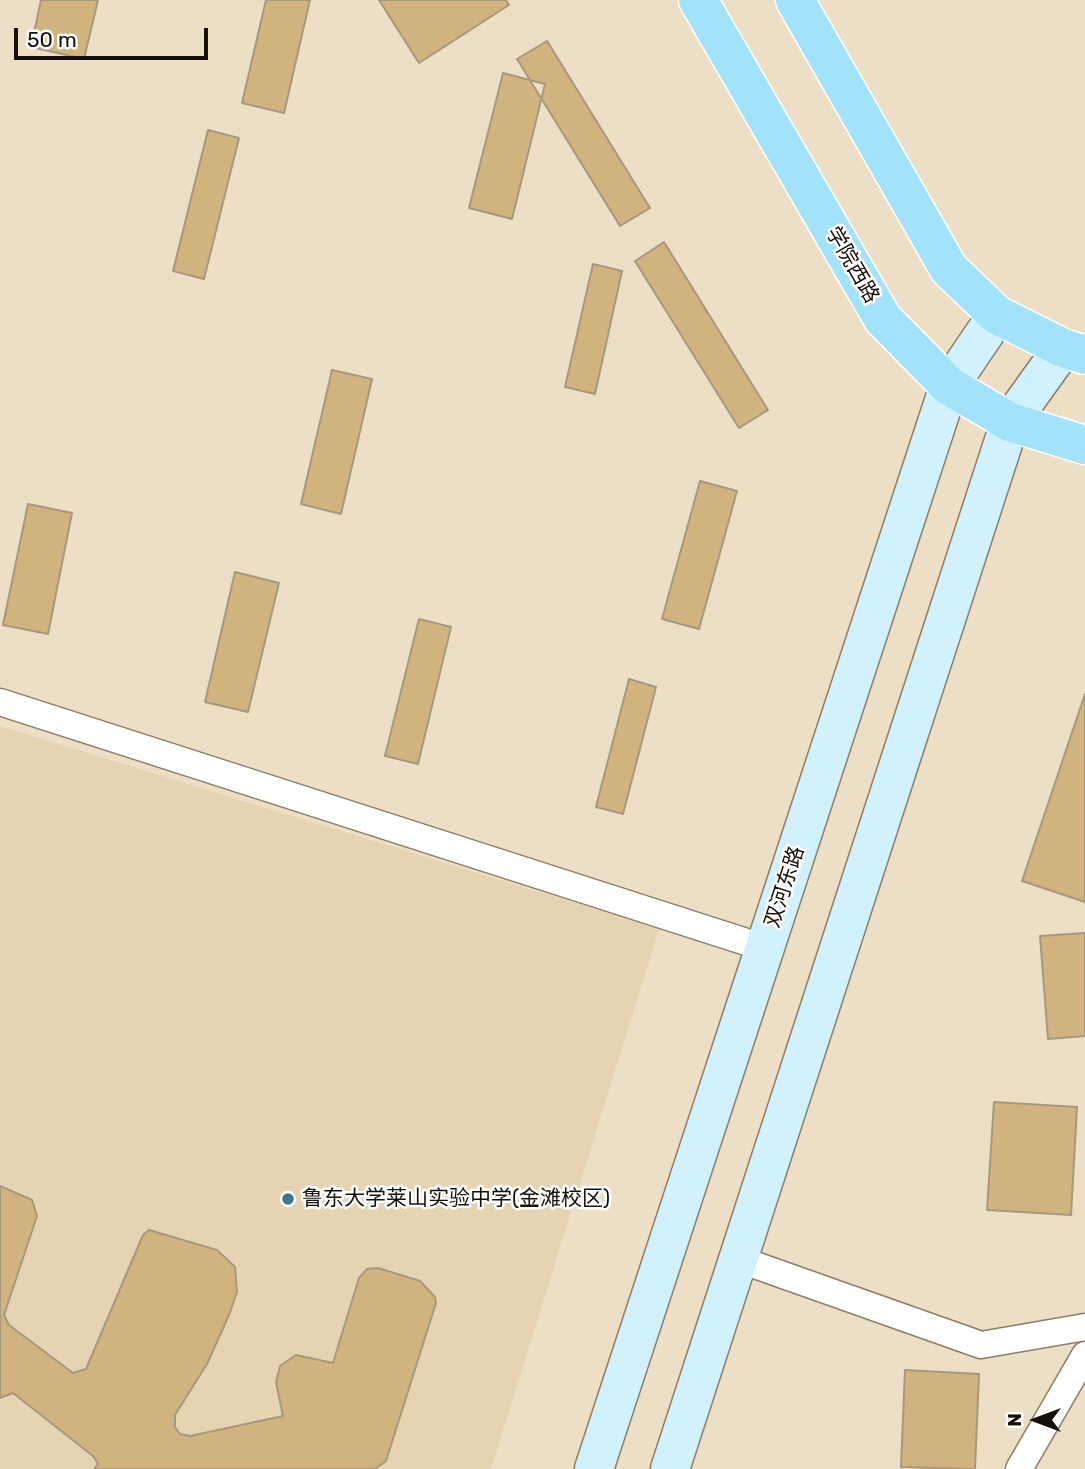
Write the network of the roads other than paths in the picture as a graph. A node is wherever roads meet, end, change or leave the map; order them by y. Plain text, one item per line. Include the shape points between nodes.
1 (698, 0) edge
2 (795, 0) edge
3 (997, 315) junction
4 (1074, 352) edge
5 (949, 386) junction
6 (1010, 422) junction
7 (1085, 446) edge
8 (0, 702) edge
9 (765, 948) junction
10 (738, 1259) junction
11 (1085, 1327) edge
12 (1085, 1355) edge
13 (594, 1469) edge
14 (670, 1469) edge
15 (1019, 1469) edge

1 - 5 main road, 学院西路 via 883,319
2 - 3 main road via 949,269
3 - 4 main road
3 - 5 street, 双河东路
4 - 6 street
5 - 6 main road, 学院西路
5 - 9 street, 双河东路
6 - 7 main road, 学院西路
6 - 10 street
8 - 9 street
9 - 13 street, 双河东路
10 - 11 street via 981,1345
10 - 14 street
12 - 15 street

